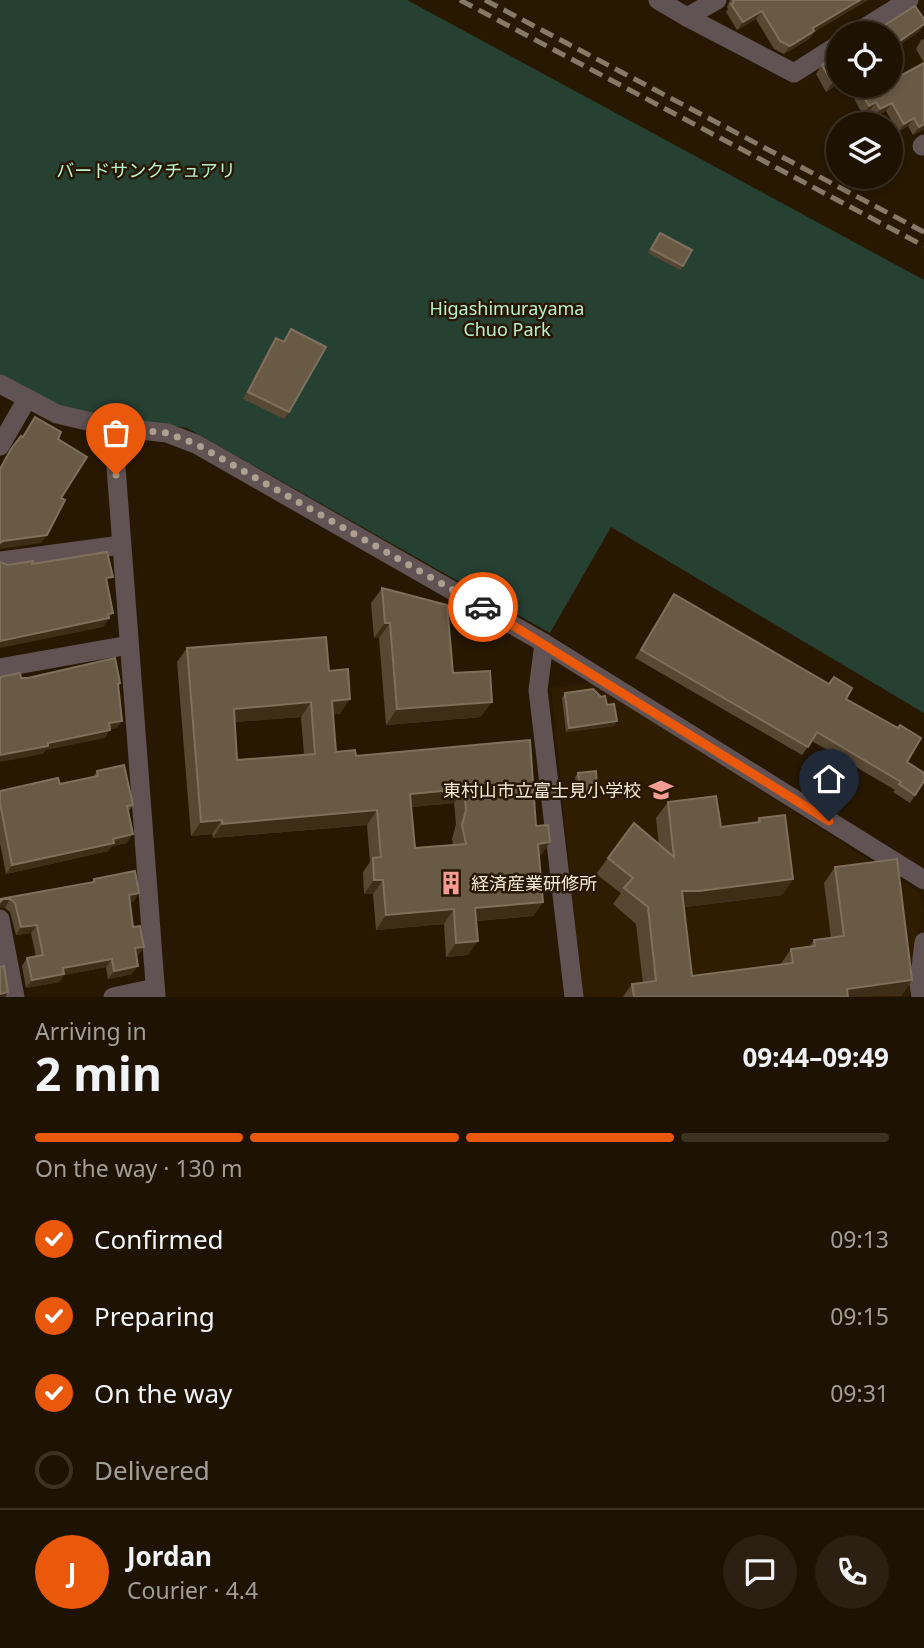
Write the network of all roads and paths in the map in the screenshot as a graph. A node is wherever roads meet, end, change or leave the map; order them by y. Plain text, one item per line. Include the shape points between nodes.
1 (658, 0) edge
2 (718, 0) edge
3 (909, 0) edge
4 (687, 18) junction
5 (875, 21) edge
6 (826, 53) edge
7 (0, 384) edge
8 (27, 399) junction
9 (113, 427) junction
10 (0, 446) edge
11 (121, 545) junction
12 (0, 561) edge
13 (544, 643) junction
14 (129, 645) junction
15 (0, 668) edge
16 (924, 880) edge
17 (0, 919) edge
18 (924, 942) edge
19 (155, 993) edge
20 (15, 997) edge
21 (113, 997) edge
22 (574, 997) edge
23 (921, 997) edge

1 - 4 street
2 - 4 street
3 - 5 street
4 - 6 street via 794,73
7 - 8 street
8 - 9 street via 57,414
8 - 10 street
9 - 11 street
9 - 13 street via 167,433 196,444
11 - 12 street
11 - 14 street
13 - 16 street
13 - 22 street via 538,690
14 - 15 street
14 - 19 street
17 - 20 street
18 - 23 street
19 - 21 street

